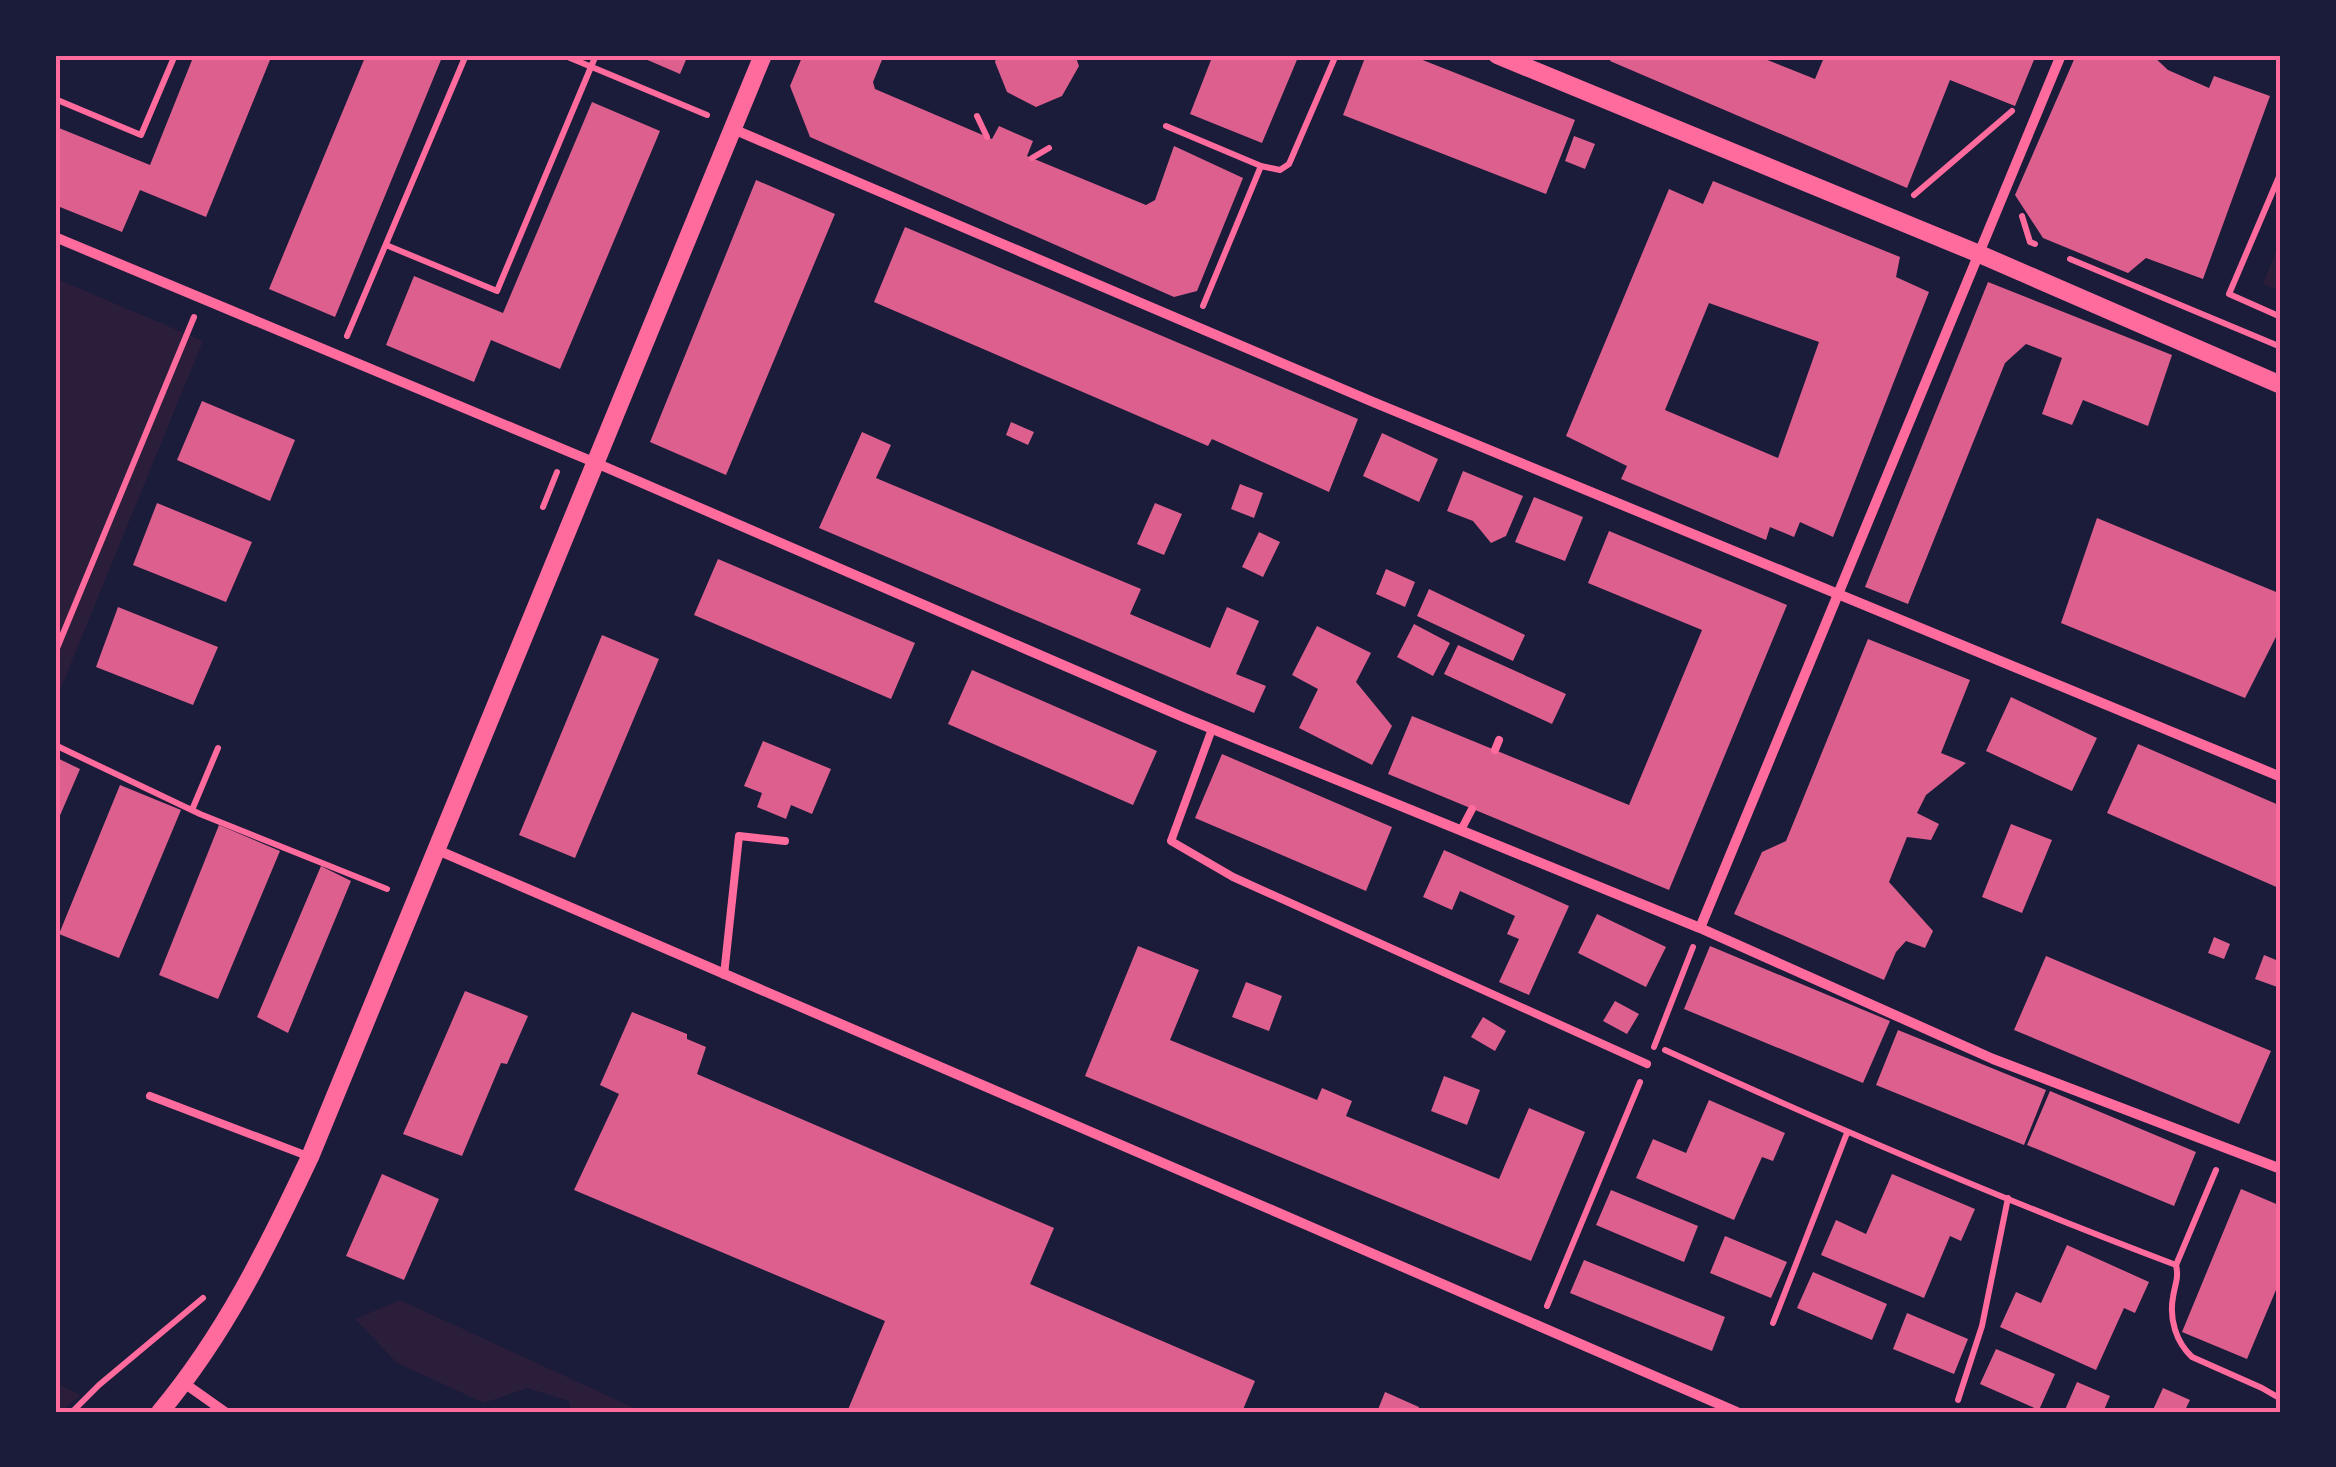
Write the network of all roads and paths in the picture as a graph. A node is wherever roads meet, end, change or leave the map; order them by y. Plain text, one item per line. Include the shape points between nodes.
1 (175, 55) edge
2 (466, 55) edge
3 (563, 55) edge
4 (596, 55) edge
5 (763, 55) edge
6 (1336, 55) edge
7 (1496, 55) edge
8 (2061, 55) edge
9 (1537, 63) edge
10 (591, 67) junction
11 (55, 99) edge
12 (713, 100) dead end
13 (707, 115) junction
14 (977, 116) dead end
15 (2012, 121) dead end
16 (1166, 126) dead end
17 (733, 129) junction
18 (700, 133) dead end
19 (986, 137) dead end
20 (1049, 148) dead end
21 (1032, 158) dead end
22 (1261, 166) junction
23 (2281, 172) edge
24 (1896, 187) dead end
25 (1914, 195) junction
26 (1926, 200) dead end
27 (1997, 206) junction
28 (55, 237) edge
29 (386, 244) junction
30 (2048, 250) dead end
31 (1977, 254) junction
32 (2066, 257) dead end
33 (202, 298) junction
34 (2281, 317) edge
35 (1192, 324) junction
36 (2281, 347) edge
37 (339, 356) junction
38 (2281, 385) edge
39 (566, 450) junction
40 (596, 463) junction
41 (538, 518) dead end
42 (1840, 594) junction
43 (55, 653) edge
44 (1212, 728) junction
45 (1499, 740) dead end
46 (55, 745) edge
47 (218, 748) dead end
48 (1495, 750) dead end
49 (2281, 777) edge
50 (1472, 808) dead end
51 (192, 810) junction
52 (1461, 830) junction
53 (785, 840) dead end
54 (435, 848) junction
55 (395, 871) dead end
56 (388, 889) junction
57 (380, 907) dead end
58 (1700, 928) junction
59 (724, 975) junction
60 (1655, 1045) junction
61 (1647, 1064) junction
62 (150, 1096) dead end
63 (1847, 1133) junction
64 (2226, 1148) junction
65 (310, 1158) junction
66 (2281, 1169) edge
67 (2008, 1198) junction
68 (2176, 1265) junction
69 (210, 1290) dead end
70 (1772, 1323) dead end
71 (1539, 1325) junction
72 (184, 1383) junction
73 (1958, 1400) dead end
74 (2281, 1400) edge
75 (72, 1412) edge
76 (160, 1412) edge
77 (225, 1412) edge
78 (1737, 1412) edge

1 - 11 path via 141,135
2 - 29 path
3 - 10 path
4 - 10 path
5 - 17 street
6 - 22 path via 1289,164 1280,170
7 - 9 street
8 - 27 street
9 - 31 street
10 - 13 path
10 - 29 path via 497,291
12 - 13 path
13 - 18 path
14 - 19 path
15 - 25 path via 2018,105
16 - 22 path
17 - 35 street
17 - 40 street
20 - 21 path
22 - 35 path
23 - 34 path via 2229,294
24 - 25 path
25 - 26 path
27 - 30 path via 2022,216 2030,242
27 - 31 street
28 - 33 street
29 - 37 path
31 - 38 street
31 - 42 street
32 - 36 path
33 - 37 street
33 - 43 path
35 - 42 street
37 - 39 street
39 - 40 street
39 - 41 path
40 - 44 street
40 - 54 street
42 - 49 street
42 - 58 street
44 - 52 street
44 - 61 lane via 1171,841 1233,877
45 - 48 lane
46 - 51 path
47 - 51 path
50 - 52 lane
51 - 56 path
52 - 58 street
53 - 59 lane via 738,836
54 - 59 street
54 - 65 street
55 - 56 path
56 - 57 path
58 - 60 path
58 - 64 street via 1993,1059
59 - 71 street
60 - 61 path
60 - 63 path
61 - 71 path
62 - 65 lane
63 - 67 path
63 - 70 path
64 - 66 street
64 - 68 path
65 - 72 street via 264,1257
67 - 68 path
67 - 73 path via 1982,1326
68 - 74 path via 2174,1328 2184,1351
69 - 75 path
71 - 78 street
72 - 76 street
72 - 77 street

